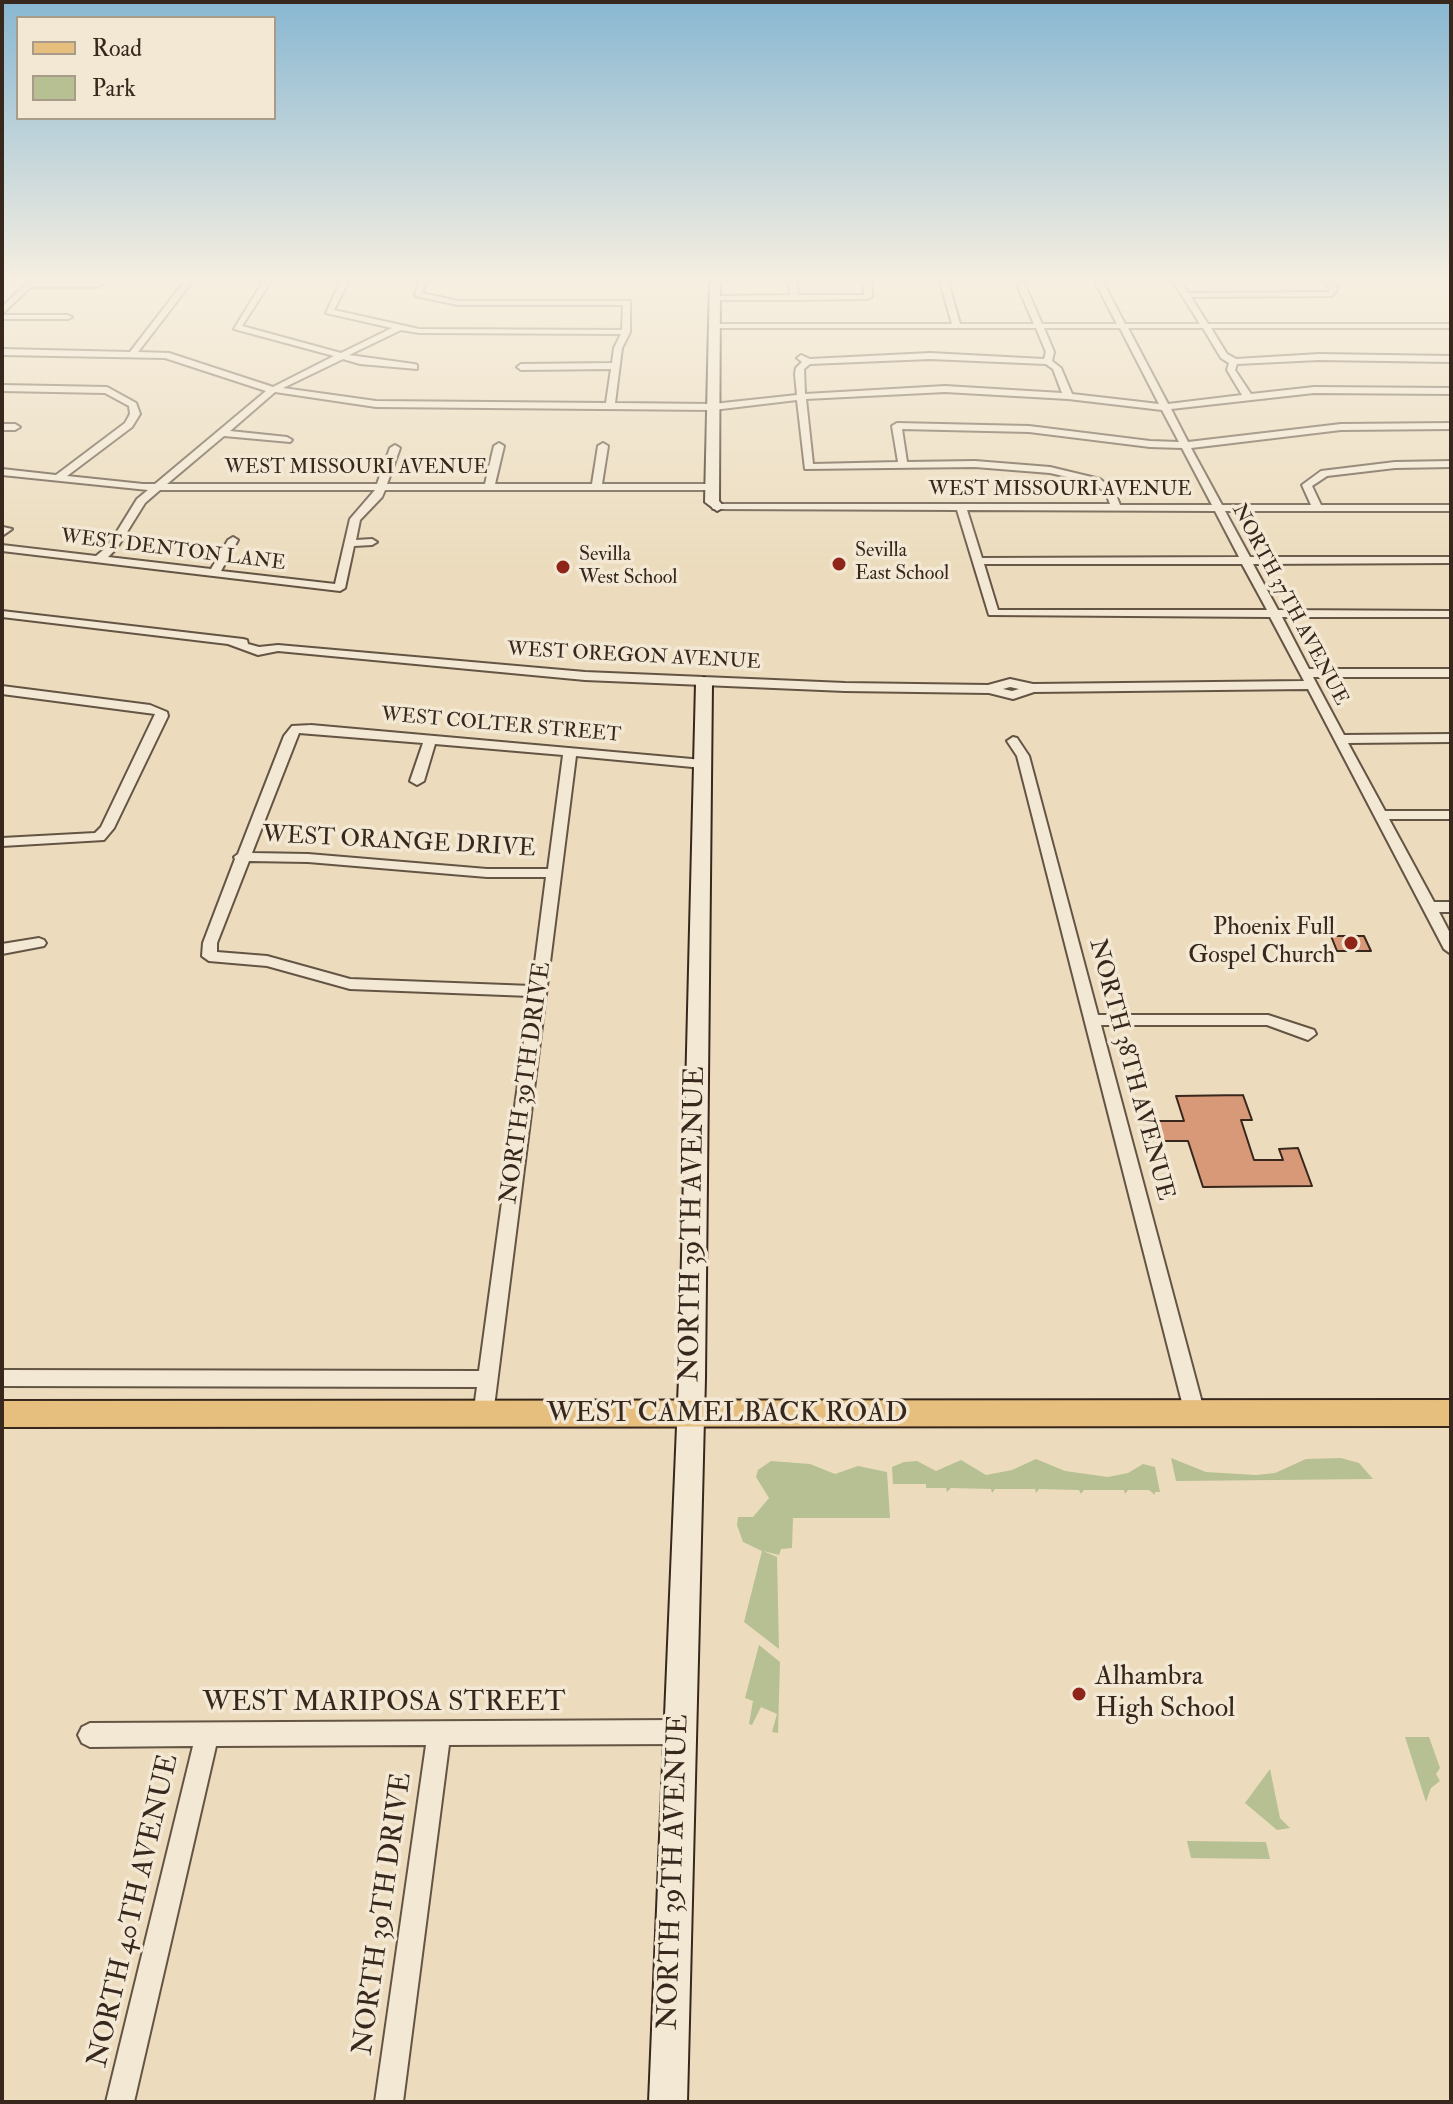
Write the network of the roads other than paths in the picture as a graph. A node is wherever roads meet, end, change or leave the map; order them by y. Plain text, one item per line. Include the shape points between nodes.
1 (231, 376) edge
2 (301, 376) edge
3 (614, 376) edge
4 (714, 376) edge
5 (800, 376) edge
6 (1060, 376) edge
7 (1147, 376) edge
8 (1235, 376) edge
9 (2, 388) edge
10 (273, 390) junction
11 (1451, 391) edge
12 (801, 396) junction
13 (1068, 396) junction
14 (1247, 396) junction
15 (610, 404) junction
16 (713, 407) junction
17 (1163, 407) junction
18 (1451, 426) edge
19 (2, 427) edge
20 (15, 427) dead end
21 (223, 433) junction
22 (287, 440) dead end
23 (1183, 445) junction
24 (499, 446) dead end
25 (603, 446) dead end
26 (395, 448) dead end
27 (1451, 464) edge
28 (903, 465) junction
29 (2, 472) edge
30 (58, 478) junction
31 (157, 487) junction
32 (381, 487) junction
33 (489, 487) junction
34 (597, 487) junction
35 (712, 487) junction
36 (717, 507) joint
37 (1218, 508) junction
38 (1451, 508) edge
39 (962, 509) junction
40 (1117, 509) junction
41 (1318, 509) junction
42 (233, 540) dead end
43 (372, 542) dead end
44 (350, 543) junction
45 (2, 548) edge
46 (98, 560) junction
47 (1451, 560) edge
48 (977, 561) junction
49 (1246, 561) junction
50 (214, 574) junction
51 (2, 614) edge
52 (1274, 614) junction
53 (1451, 614) edge
54 (1305, 673) junction
55 (1451, 673) edge
56 (704, 683) junction
57 (1314, 689) junction
58 (2, 690) edge
59 (1451, 738) edge
60 (1340, 739) junction
61 (430, 740) junction
62 (1013, 741) dead end
63 (570, 752) junction
64 (703, 764) junction
65 (417, 781) dead end
66 (1380, 815) junction
67 (1451, 815) edge
68 (2, 842) edge
69 (241, 857) junction
70 (555, 873) junction
71 (1429, 907) junction
72 (1451, 907) edge
73 (39, 943) dead end
74 (2, 949) edge
75 (1451, 949) edge
76 (539, 991) junction
77 (1092, 1020) junction
78 (1308, 1034) dead end
79 (2, 1378) edge
80 (488, 1379) junction
81 (1451, 1413) edge
82 (2, 1414) edge
83 (1195, 1414) junction
84 (483, 1415) junction
85 (689, 1416) junction
86 (679, 1732) junction
87 (439, 1733) junction
88 (90, 1735) dead end
89 (207, 1735) junction
90 (120, 2102) edge
91 (389, 2102) edge
92 (668, 2102) edge

1 - 10 street
2 - 10 street
3 - 15 street
4 - 16 street
5 - 12 street
6 - 13 street
7 - 17 street, NORTH 37TH AVENUE
8 - 14 street
9 - 30 street via 92,388 115,393 136,406 129,425
10 - 15 street via 376,404
10 - 21 street
11 - 14 street via 1365,388
12 - 13 street via 945,389
12 - 16 street
12 - 28 street via 808,467
13 - 17 street
14 - 17 street
15 - 16 street
16 - 35 street
17 - 23 street, NORTH 37TH AVENUE
18 - 23 street via 1326,428 1235,443
19 - 20 street
21 - 22 street
21 - 31 street
23 - 28 street via 1029,429 897,426
23 - 37 street, NORTH 37TH AVENUE
24 - 33 street
25 - 34 street
26 - 32 street
27 - 41 street via 1343,470 1304,480
28 - 40 street via 1027,467 1101,479
29 - 30 street, WEST MISSOURI AVENUE
30 - 31 street, WEST MISSOURI AVENUE
31 - 32 street, WEST MISSOURI AVENUE
31 - 46 street
32 - 33 street, WEST MISSOURI AVENUE
32 - 44 street via 356,516
33 - 34 street, WEST MISSOURI AVENUE
34 - 35 street, WEST MISSOURI AVENUE
35 - 36 street
36 - 39 street, WEST MISSOURI AVENUE
37 - 40 street, WEST MISSOURI AVENUE
37 - 41 street, WEST MISSOURI AVENUE
37 - 49 street, NORTH 37TH AVENUE
38 - 41 street, WEST MISSOURI AVENUE
39 - 40 street, WEST MISSOURI AVENUE
39 - 48 street
42 - 50 street
43 - 44 street
44 - 50 street, WEST DENTON LANE via 340,588
45 - 46 street, WEST DENTON LANE
46 - 50 street, WEST DENTON LANE
47 - 49 street
48 - 49 street
48 - 52 street via 993,613
49 - 52 street, NORTH 37TH AVENUE
51 - 56 street, WEST OREGON AVENUE via 233,643 258,651 278,648 484,669
52 - 53 street
52 - 54 street, NORTH 37TH AVENUE
54 - 55 street
54 - 57 street, NORTH 37TH AVENUE
56 - 57 street, WEST OREGON AVENUE via 989,689 1013,695 1033,688
56 - 64 street, NORTH 39TH AVENUE
57 - 60 street, NORTH 37TH AVENUE
58 - 68 street via 161,712 99,837
59 - 60 street
60 - 66 street, NORTH 37TH AVENUE
61 - 63 street, WEST COLTER STREET
61 - 65 street
61 - 69 street, WEST COLTER STREET via 296,729
62 - 77 street, NORTH 38TH AVENUE via 1023,756
63 - 64 street, WEST COLTER STREET
63 - 70 street, NORTH 39TH DRIVE
64 - 85 street, NORTH 39TH AVENUE
66 - 67 street
66 - 71 street, NORTH 37TH AVENUE
69 - 70 street, WEST ORANGE DRIVE
69 - 76 street via 209,956 267,961 350,984
70 - 76 street, NORTH 39TH DRIVE
71 - 72 street
71 - 75 street, NORTH 37TH AVENUE
73 - 74 street
76 - 80 street, NORTH 39TH DRIVE
77 - 78 street via 1268,1020
77 - 83 street, NORTH 38TH AVENUE
79 - 80 street
80 - 84 street, NORTH 39TH DRIVE
81 - 83 main road, WEST CAMELBACK ROAD
82 - 84 main road, WEST CAMELBACK ROAD
83 - 85 main road, WEST CAMELBACK ROAD
84 - 85 main road, WEST CAMELBACK ROAD
85 - 86 street, NORTH 39TH AVENUE
86 - 87 street, WEST MARIPOSA STREET
86 - 92 street, NORTH 39TH AVENUE
87 - 89 street, WEST MARIPOSA STREET
87 - 91 street, NORTH 39TH DRIVE
88 - 89 street, WEST MARIPOSA STREET
89 - 90 street, NORTH 40TH AVENUE

